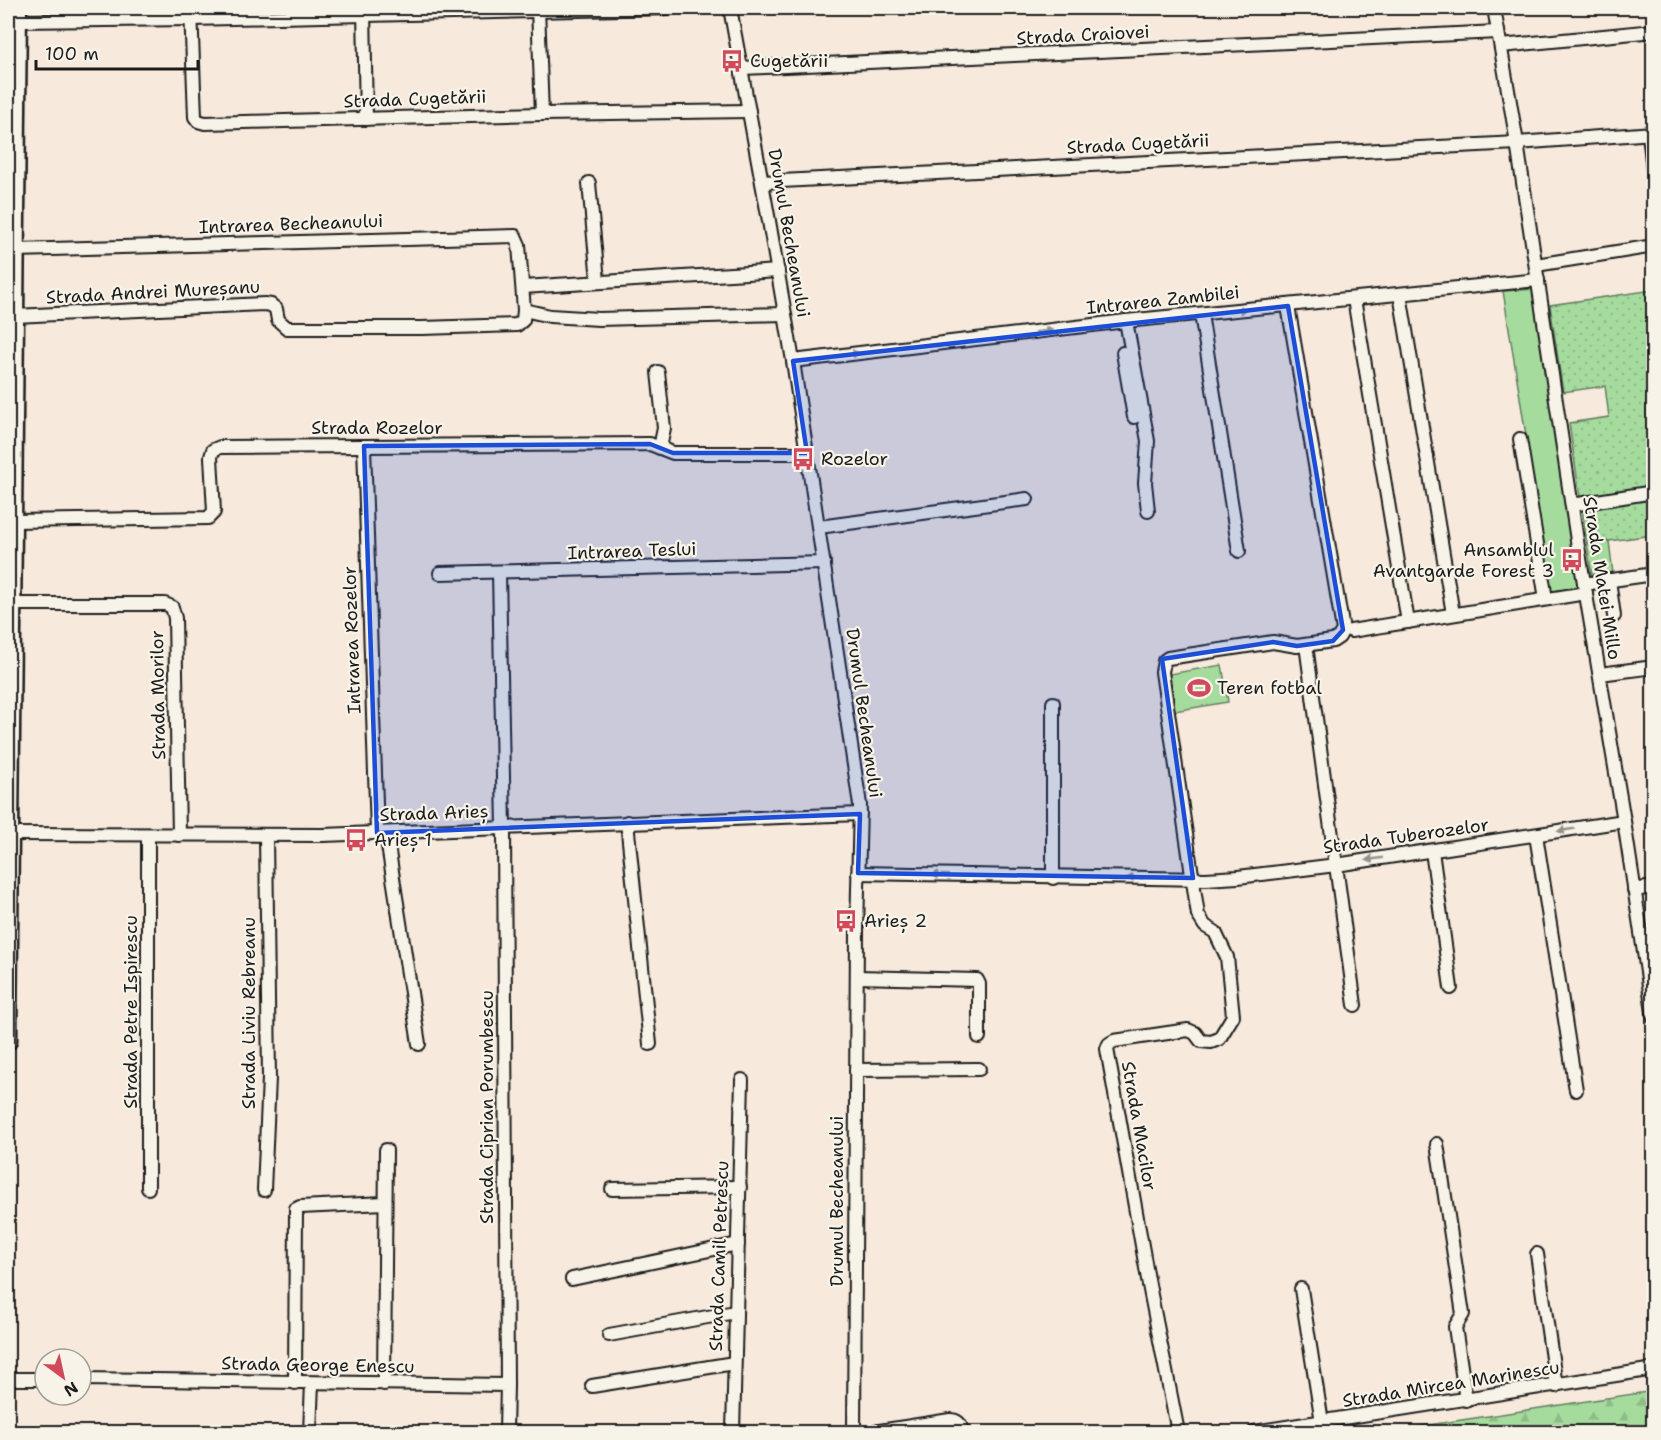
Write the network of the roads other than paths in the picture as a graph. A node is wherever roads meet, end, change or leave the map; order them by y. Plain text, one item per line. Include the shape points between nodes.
1 (668, 8) edge
2 (730, 8) edge
3 (1494, 8) edge
4 (538, 9) edge
5 (365, 11) edge
6 (192, 13) edge
7 (15, 15) edge
8 (1653, 31) edge
9 (1498, 32) junction
10 (1501, 46) junction
11 (742, 68) junction
12 (749, 111) junction
13 (542, 114) junction
14 (366, 119) junction
15 (1651, 134) edge
16 (1517, 143) junction
17 (1653, 179) edge
18 (762, 182) junction
19 (589, 183) dead end
20 (1653, 246) edge
21 (16, 250) junction
22 (1536, 265) junction
23 (778, 271) junction
24 (1538, 280) junction
25 (598, 281) junction
26 (523, 287) junction
27 (1400, 294) junction
28 (1354, 299) junction
29 (1288, 306) junction
30 (524, 310) junction
31 (784, 314) junction
32 (1201, 314) junction
33 (1122, 322) junction
34 (13, 327) edge
35 (793, 361) junction
36 (658, 372) dead end
37 (1134, 417) dead end
38 (1520, 439) dead end
39 (364, 446) junction
40 (660, 448) junction
41 (807, 453) junction
42 (1653, 492) edge
43 (1027, 499) dead end
44 (1572, 505) junction
45 (1148, 511) dead end
46 (13, 521) junction
47 (819, 527) junction
48 (1239, 551) dead end
49 (10, 559) edge
50 (824, 564) junction
51 (499, 572) junction
52 (440, 573) dead end
53 (1653, 574) edge
54 (1609, 580) junction
55 (1585, 588) junction
56 (1546, 599) junction
57 (12, 604) junction
58 (1453, 614) junction
59 (1614, 616) dead end
60 (1408, 621) junction
61 (1347, 631) junction
62 (1306, 645) junction
63 (1653, 667) edge
64 (1600, 674) junction
65 (1053, 703) dead end
66 (860, 814) junction
67 (1624, 821) junction
68 (627, 822) junction
69 (504, 828) junction
70 (381, 833) junction
71 (8, 834) edge
72 (179, 835) junction
73 (1536, 835) junction
74 (148, 836) junction
75 (266, 836) junction
76 (1432, 850) junction
77 (1336, 865) junction
78 (858, 873) junction
79 (1053, 878) junction
80 (1193, 878) junction
81 (1653, 887) edge
82 (1634, 890) junction
83 (857, 976) junction
84 (1451, 988) dead end
85 (1652, 997) edge
86 (1355, 1005) dead end
87 (1653, 1018) edge
88 (979, 1037) dead end
89 (8, 1041) edge
90 (419, 1044) dead end
91 (650, 1044) dead end
92 (979, 1069) dead end
93 (856, 1070) junction
94 (742, 1080) dead end
95 (1576, 1090) dead end
96 (1437, 1144) dead end
97 (386, 1150) dead end
98 (740, 1187) junction
99 (148, 1188) dead end
100 (612, 1189) dead end
101 (264, 1190) dead end
102 (385, 1203) junction
103 (738, 1244) junction
104 (1536, 1254) dead end
105 (572, 1279) dead end
106 (1301, 1288) dead end
107 (735, 1312) junction
108 (609, 1335) dead end
109 (734, 1363) junction
110 (1653, 1369) edge
111 (8, 1379) edge
112 (33, 1379) edge
113 (93, 1380) edge
114 (296, 1383) junction
115 (312, 1383) junction
116 (384, 1384) junction
117 (507, 1385) junction
118 (592, 1386) dead end
119 (1556, 1386) junction
120 (1466, 1400) junction
121 (1322, 1422) junction
122 (310, 1432) edge
123 (506, 1432) edge
124 (733, 1432) edge
125 (854, 1432) edge
126 (873, 1432) edge
127 (962, 1432) edge
128 (1178, 1432) edge
129 (1254, 1432) edge

1 - 4 street
2 - 11 street, Drumul Becheanului
3 - 9 street, Strada Matei Millo
4 - 5 street
4 - 13 street
5 - 6 street
5 - 14 street
6 - 7 street
6 - 14 street, Strada Cugetării via 198,121
7 - 21 main road
8 - 10 street
9 - 10 street, Strada Matei Millo
9 - 11 street, Strada Craiovei
10 - 16 street, Strada Matei Millo
11 - 12 street, Drumul Becheanului
12 - 13 street, Strada Cugetării
12 - 18 street, Drumul Becheanului
13 - 14 street, Strada Cugetării
15 - 16 street
15 - 17 street
16 - 18 street, Strada Cugetării
16 - 22 street, Strada Matei Millo
18 - 23 street, Drumul Becheanului
19 - 25 street
20 - 22 street
21 - 26 street, Intrarea Becheanului via 515,236
21 - 34 main road
22 - 24 street, Strada Matei Millo
23 - 25 street
23 - 31 street, Drumul Becheanului
24 - 27 street, Intrarea Zambilei
24 - 44 street, Strada Matei Millo
25 - 26 street
26 - 30 street, Intrarea Becheanului
27 - 28 street, Intrarea Zambilei
27 - 58 street
28 - 29 street, Intrarea Zambilei
28 - 60 street
32 -> 29 street, Intrarea Zambilei
29 - 61 street
30 - 31 street via 599,319
30 - 34 street, Strada Andrei Mureșanu via 523,320 517,325 287,328 278,320 276,309 265,304
31 - 35 street, Drumul Becheanului
32 - 33 street, Intrarea Zambilei
32 - 48 street
35 -> 33 street, Intrarea Zambilei
33 - 37 street
33 - 45 street via 1148,441
34 - 46 main road
35 - 41 street, Drumul Becheanului
36 - 40 street via 664,428
38 - 56 street
39 - 40 street, Strada Rozelor via 650,444
39 - 46 street, Strada Rozelor via 213,450 214,512 208,518
39 - 70 street, Intrarea Rozelor
40 - 41 street, Strada Rozelor via 673,453
41 - 47 street, Drumul Becheanului
42 - 44 street
43 - 47 street
44 - 55 street, Strada Matei Millo
46 - 49 main road
47 - 50 street, Drumul Becheanului
49 - 57 main road
50 - 51 street, Intrarea Teslui
50 - 66 street, Drumul Becheanului
51 - 52 street, Intrarea Teslui
51 - 69 street, Strada Ciprian Porumbescu
53 - 54 street
54 - 55 street
54 - 59 street
55 - 56 street
55 - 64 street, Strada Matei Millo
56 - 58 street
57 - 71 main road
57 - 72 street, Strada Morilor via 172,607
58 - 60 street
60 - 61 street
61 - 62 street via 1334,641
62 - 77 street
62 - 80 street via 1273,642 1168,658 1164,662 1161,672
63 - 64 street
64 - 67 street, Strada Matei Millo
65 - 79 street
66 - 68 street, Strada Arieș
66 - 78 street, Drumul Becheanului
67 -> 73 street, Strada Tuberozelor
67 - 82 street, Strada Matei Millo
68 - 69 street, Strada Arieș
68 - 91 street
69 - 70 street, Strada Arieș
69 - 117 street, Strada Ciprian Porumbescu
70 - 75 street, Strada Arieș
70 - 90 street, Intrarea Rozelor
71 - 74 street, Strada Arieș
71 - 89 main road
72 - 74 street, Strada Arieș
72 - 75 street, Strada Arieș
73 - 76 street, Strada Tuberozelor
73 - 95 street
74 - 99 street, Strada Petre Ispirescu
75 - 101 street, Strada Liviu Rebreanu via 268,1078
76 -> 77 street, Strada Tuberozelor
76 - 84 street
77 - 80 street, Strada Tuberozelor via 1238,877
77 - 86 street
79 -> 78 street, Strada Tuberozelor
78 - 83 street, Drumul Becheanului
80 -> 79 street, Strada Tuberozelor
80 - 128 street, Strada Macilor via 1198,915 1215,932 1227,957 1233,1016 1219,1039 1211,1042 1201,1041 1188,1030 1114,1041 1107,1049
81 - 82 street
82 - 85 street, Strada Matei Millo
83 - 88 street via 977,980
83 - 93 street, Drumul Becheanului
85 - 87 street, Strada Matei Millo
92 - 93 street
93 - 125 street, Drumul Becheanului
94 - 98 street, Strada Camil Petrescu
96 - 120 street via 1463,1314 1455,1327
97 - 102 street
98 - 100 street
98 - 103 street, Strada Camil Petrescu
102 - 114 street via 296,1209
102 - 116 street
103 - 105 street
103 - 107 street, Strada Camil Petrescu
104 - 119 street
106 - 121 street
107 - 108 street
107 - 109 street, Strada Camil Petrescu
109 - 118 street
109 - 124 street, Strada Camil Petrescu
110 - 119 street, Strada Mircea Marinescu
111 - 112 street
113 - 114 street, Strada George Enescu
114 - 115 street, Strada George Enescu
115 - 116 street, Strada George Enescu
115 - 122 street
116 - 117 street, Strada George Enescu
117 - 123 street
119 - 120 street, Strada Mircea Marinescu
120 - 121 street, Strada Mircea Marinescu
121 - 129 street, Strada Mircea Marinescu
126 - 127 street via 955,1420

